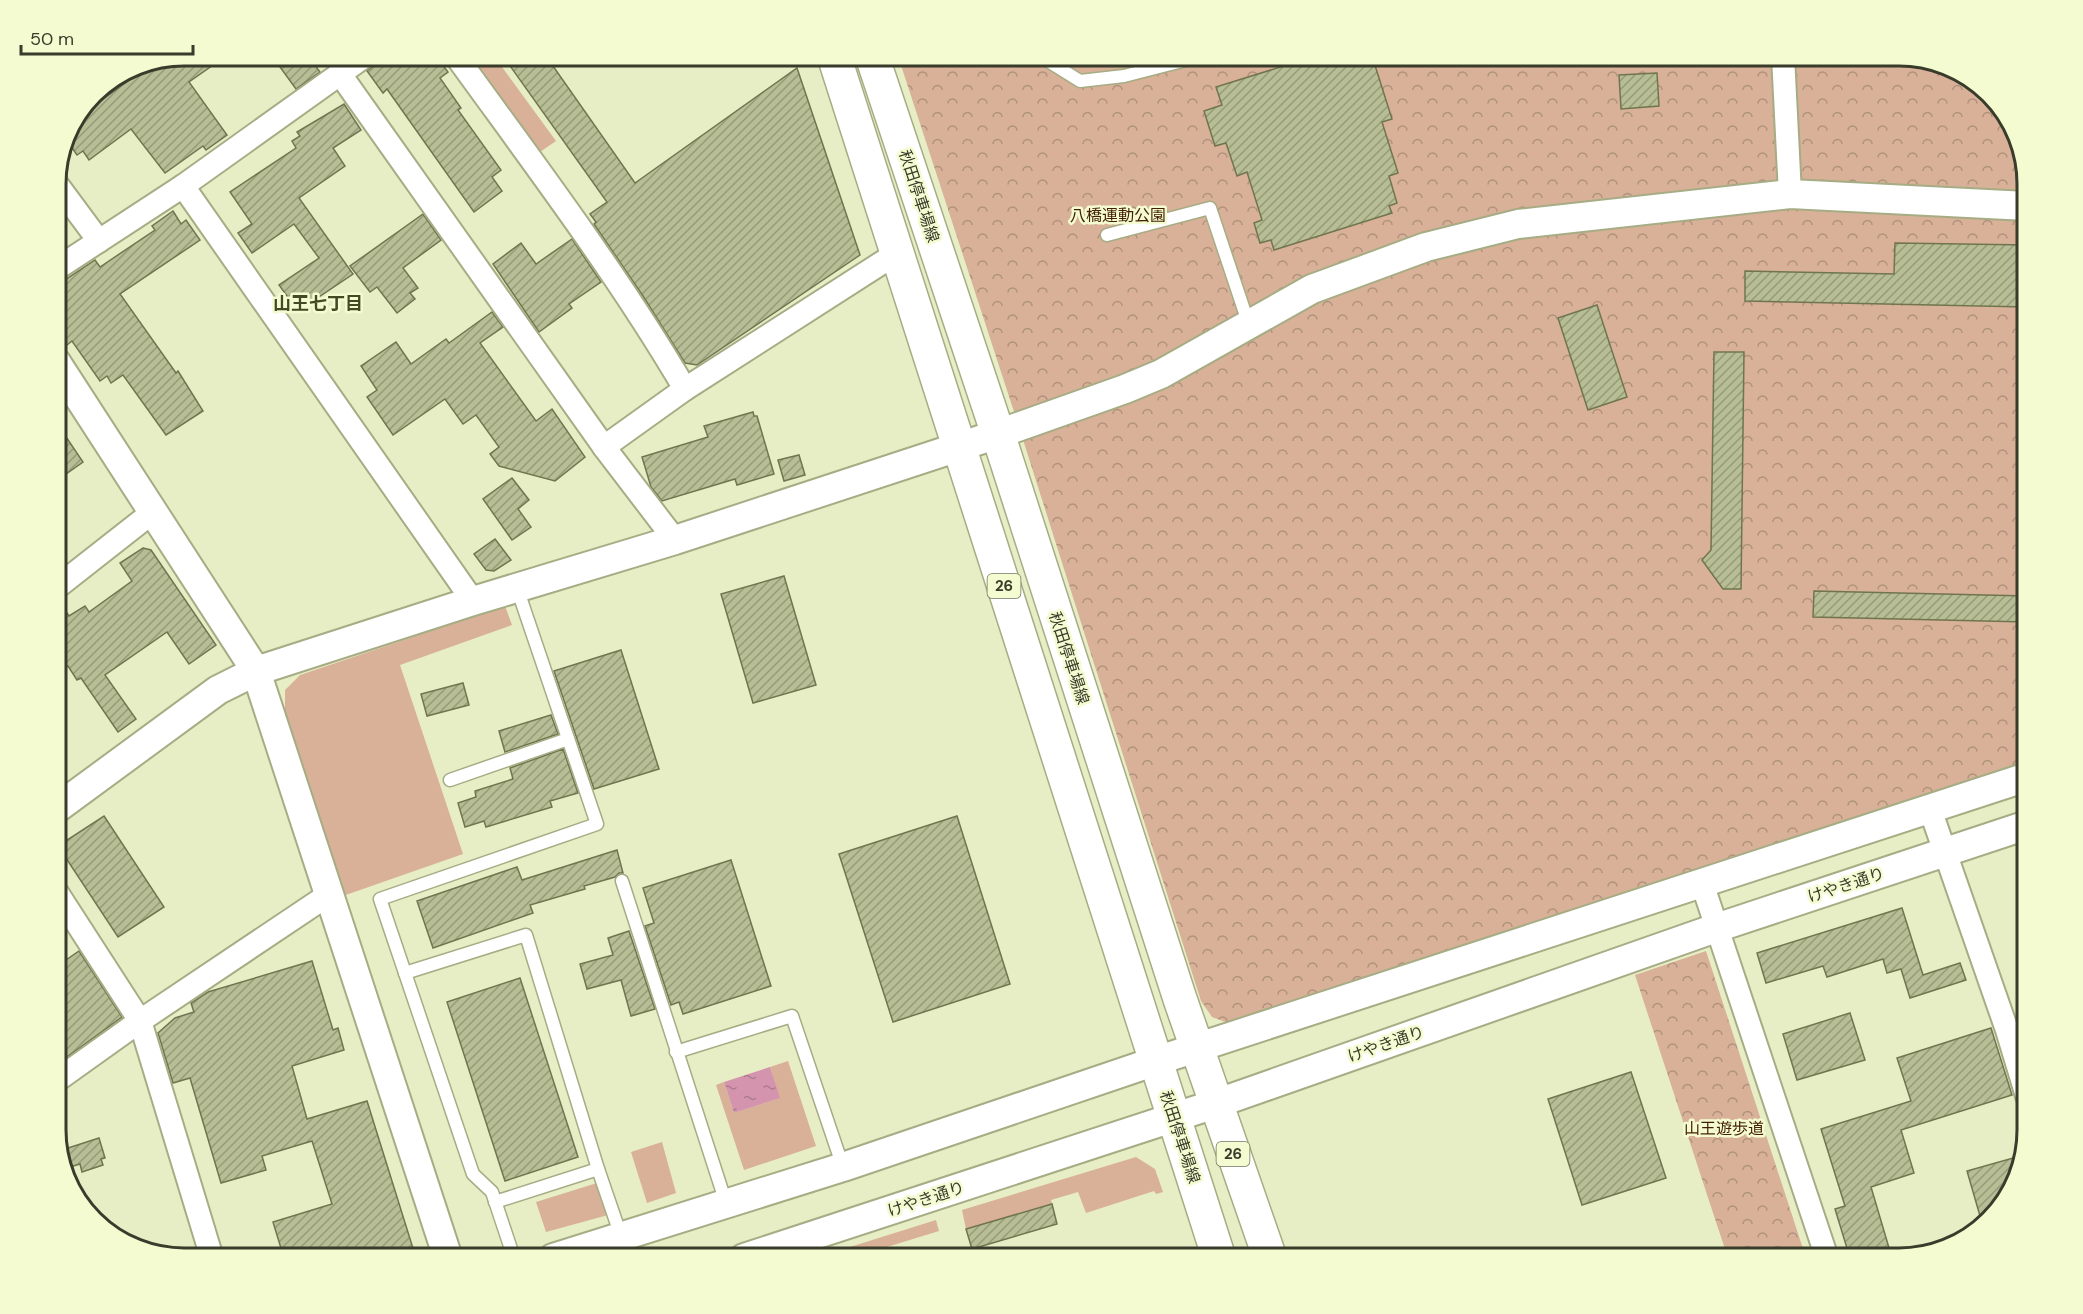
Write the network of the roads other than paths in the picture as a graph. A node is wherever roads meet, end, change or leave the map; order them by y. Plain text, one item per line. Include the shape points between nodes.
1 (351, 66) edge
2 (463, 66) edge
3 (837, 66) edge
4 (875, 66) edge
5 (1056, 66) edge
6 (1163, 66) edge
7 (1784, 66) edge
8 (340, 74) junction
9 (183, 186) junction
10 (1790, 194) junction
11 (66, 196) edge
12 (2017, 205) edge
13 (1107, 235) dead end
14 (99, 241) junction
15 (897, 253) junction
16 (66, 262) edge
17 (1249, 325) junction
18 (66, 377) edge
19 (685, 389) junction
20 (998, 434) junction
21 (959, 446) junction
22 (603, 447) junction
23 (154, 511) junction
24 (675, 540) junction
25 (66, 580) edge
26 (517, 588) junction
27 (473, 601) junction
28 (256, 671) junction
29 (568, 739) junction
30 (450, 780) dead end
31 (2017, 781) edge
32 (66, 802) edge
33 (1930, 809) junction
34 (2017, 829) edge
35 (1944, 853) junction
36 (622, 881) dead end
37 (1701, 883) junction
38 (328, 895) junction
39 (66, 906) edge
40 (1716, 928) junction
41 (405, 973) junction
42 (140, 1021) junction
43 (2017, 1031) edge
44 (1196, 1049) junction
45 (676, 1052) junction
46 (1156, 1061) junction
47 (66, 1074) edge
48 (1215, 1104) junction
49 (1174, 1117) junction
50 (843, 1167) junction
51 (598, 1169) junction
52 (495, 1202) junction
53 (726, 1203) junction
54 (621, 1237) junction
55 (1269, 1243) edge
56 (209, 1248) edge
57 (445, 1248) edge
58 (511, 1248) edge
59 (585, 1248) edge
60 (774, 1248) edge
61 (1216, 1248) edge
62 (1824, 1248) edge

1 - 8 street
2 - 19 street via 559,199
3 - 15 main road, 秋田停車場線 / 26
4 - 20 main road, 秋田停車場線 / 26
5 - 6 lane via 1080,81
7 - 10 street
8 - 9 street
8 - 22 street
9 - 14 street
9 - 27 street
10 - 12 street
10 - 17 street via 1509,226 1426,247 1312,290
11 - 14 street
13 - 17 lane via 1210,208
14 - 16 street
15 - 19 street
15 - 21 main road, 秋田停車場線 / 26
17 - 20 street via 1161,374
18 - 23 street
19 - 22 street
20 - 21 street
20 - 44 main road, 秋田停車場線 / 26
21 - 24 street
21 - 46 main road, 秋田停車場線 / 26
22 - 24 street
23 - 25 street
23 - 28 street
24 - 26 street
26 - 27 street
26 - 29 lane
27 - 28 street
28 - 32 street via 218,690
28 - 38 street
29 - 30 lane
29 - 41 lane via 597,824 380,899
31 - 33 street
33 - 35 street
33 - 37 street
34 - 35 street, けやき通り
35 - 40 street, けやき通り
35 - 43 street
36 - 45 lane
37 - 40 street
37 - 44 street
38 - 42 street
38 - 57 street
39 - 42 street
40 - 48 street, けやき通り
40 - 62 street
41 - 51 lane via 526,935
41 - 52 lane via 473,1174 492,1192
42 - 47 street
42 - 56 street
44 - 46 street
44 - 48 main road, 秋田停車場線 / 26
45 - 50 lane via 792,1016
45 - 53 lane
46 - 49 main road, 秋田停車場線 / 26
46 - 50 street
48 - 49 street, けやき通り
48 - 55 main road, 秋田停車場線 / 26
49 - 60 street, けやき通り
49 - 61 main road, 秋田停車場線 / 26
50 - 53 street
51 - 52 lane
51 - 54 lane
52 - 58 lane
53 - 54 street
54 - 59 street

